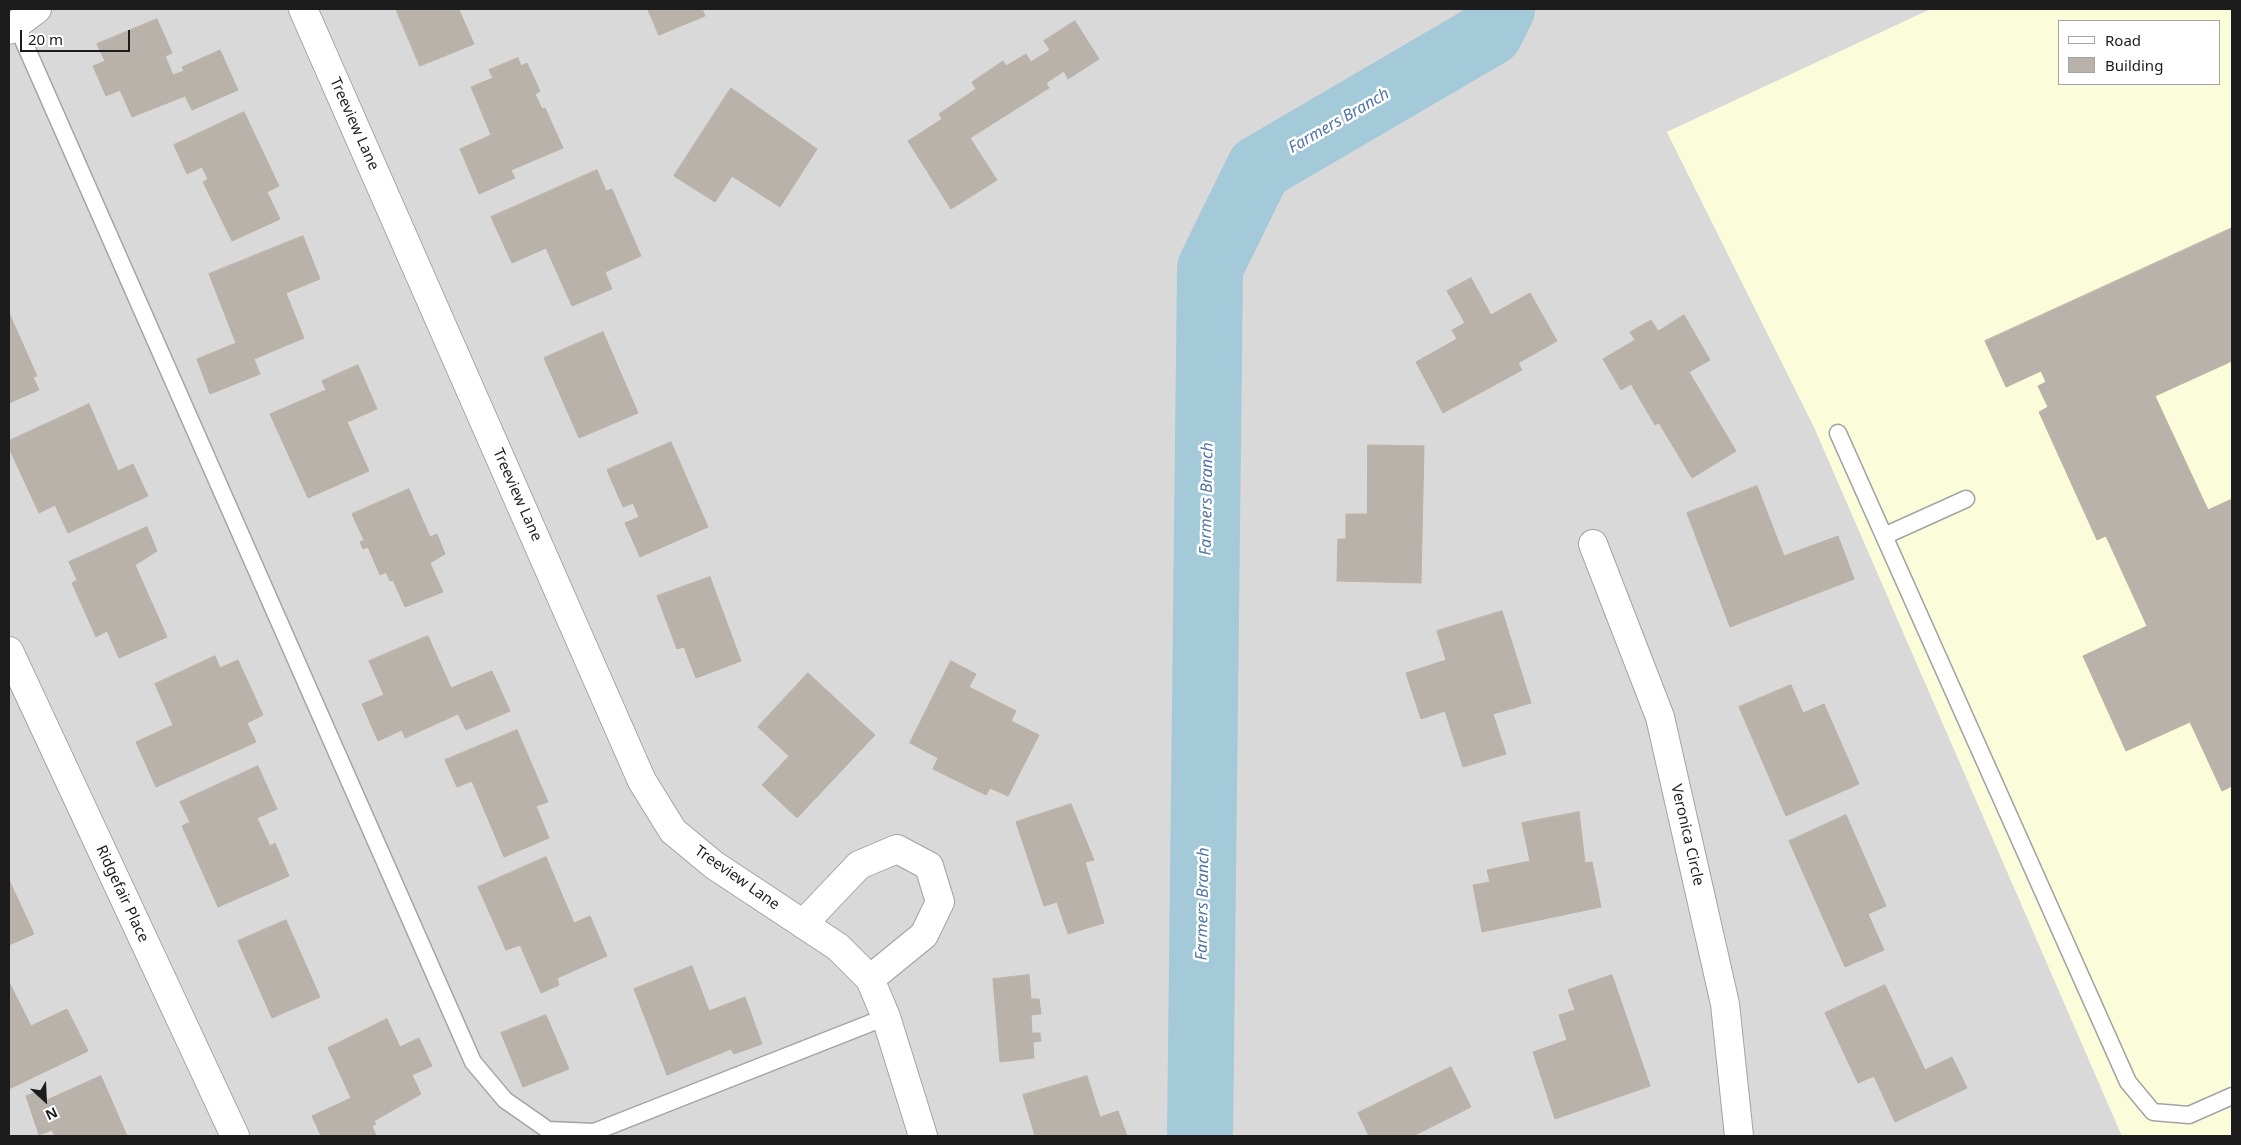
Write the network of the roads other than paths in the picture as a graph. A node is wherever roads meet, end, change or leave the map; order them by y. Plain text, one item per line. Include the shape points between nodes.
1 (304, 9) edge
2 (21, 21) edge
3 (1838, 432) dead end
4 (1966, 499) dead end
5 (1884, 536) junction
6 (1593, 544) dead end
7 (9, 651) edge
8 (803, 924) junction
9 (870, 978) junction
10 (886, 1017) junction
11 (2232, 1096) edge
12 (235, 1136) edge
13 (923, 1136) edge
14 (1739, 1136) edge

1 - 8 street, Treeview Lane via 642,781 673,831 714,866
2 - 10 lane via 473,1062 505,1100 548,1130 594,1132
3 - 5 lane
4 - 5 lane
5 - 11 lane via 2128,1082 2153,1112 2190,1115
6 - 14 street, Veronica Circle via 1660,717 1725,1004
7 - 12 street, Ridgefair Place
8 - 9 street, Treeview Lane via 838,947
8 - 9 street via 859,864 897,849 929,866 940,902 924,935
9 - 10 street, Treeview Lane
10 - 13 street, Treeview Lane

